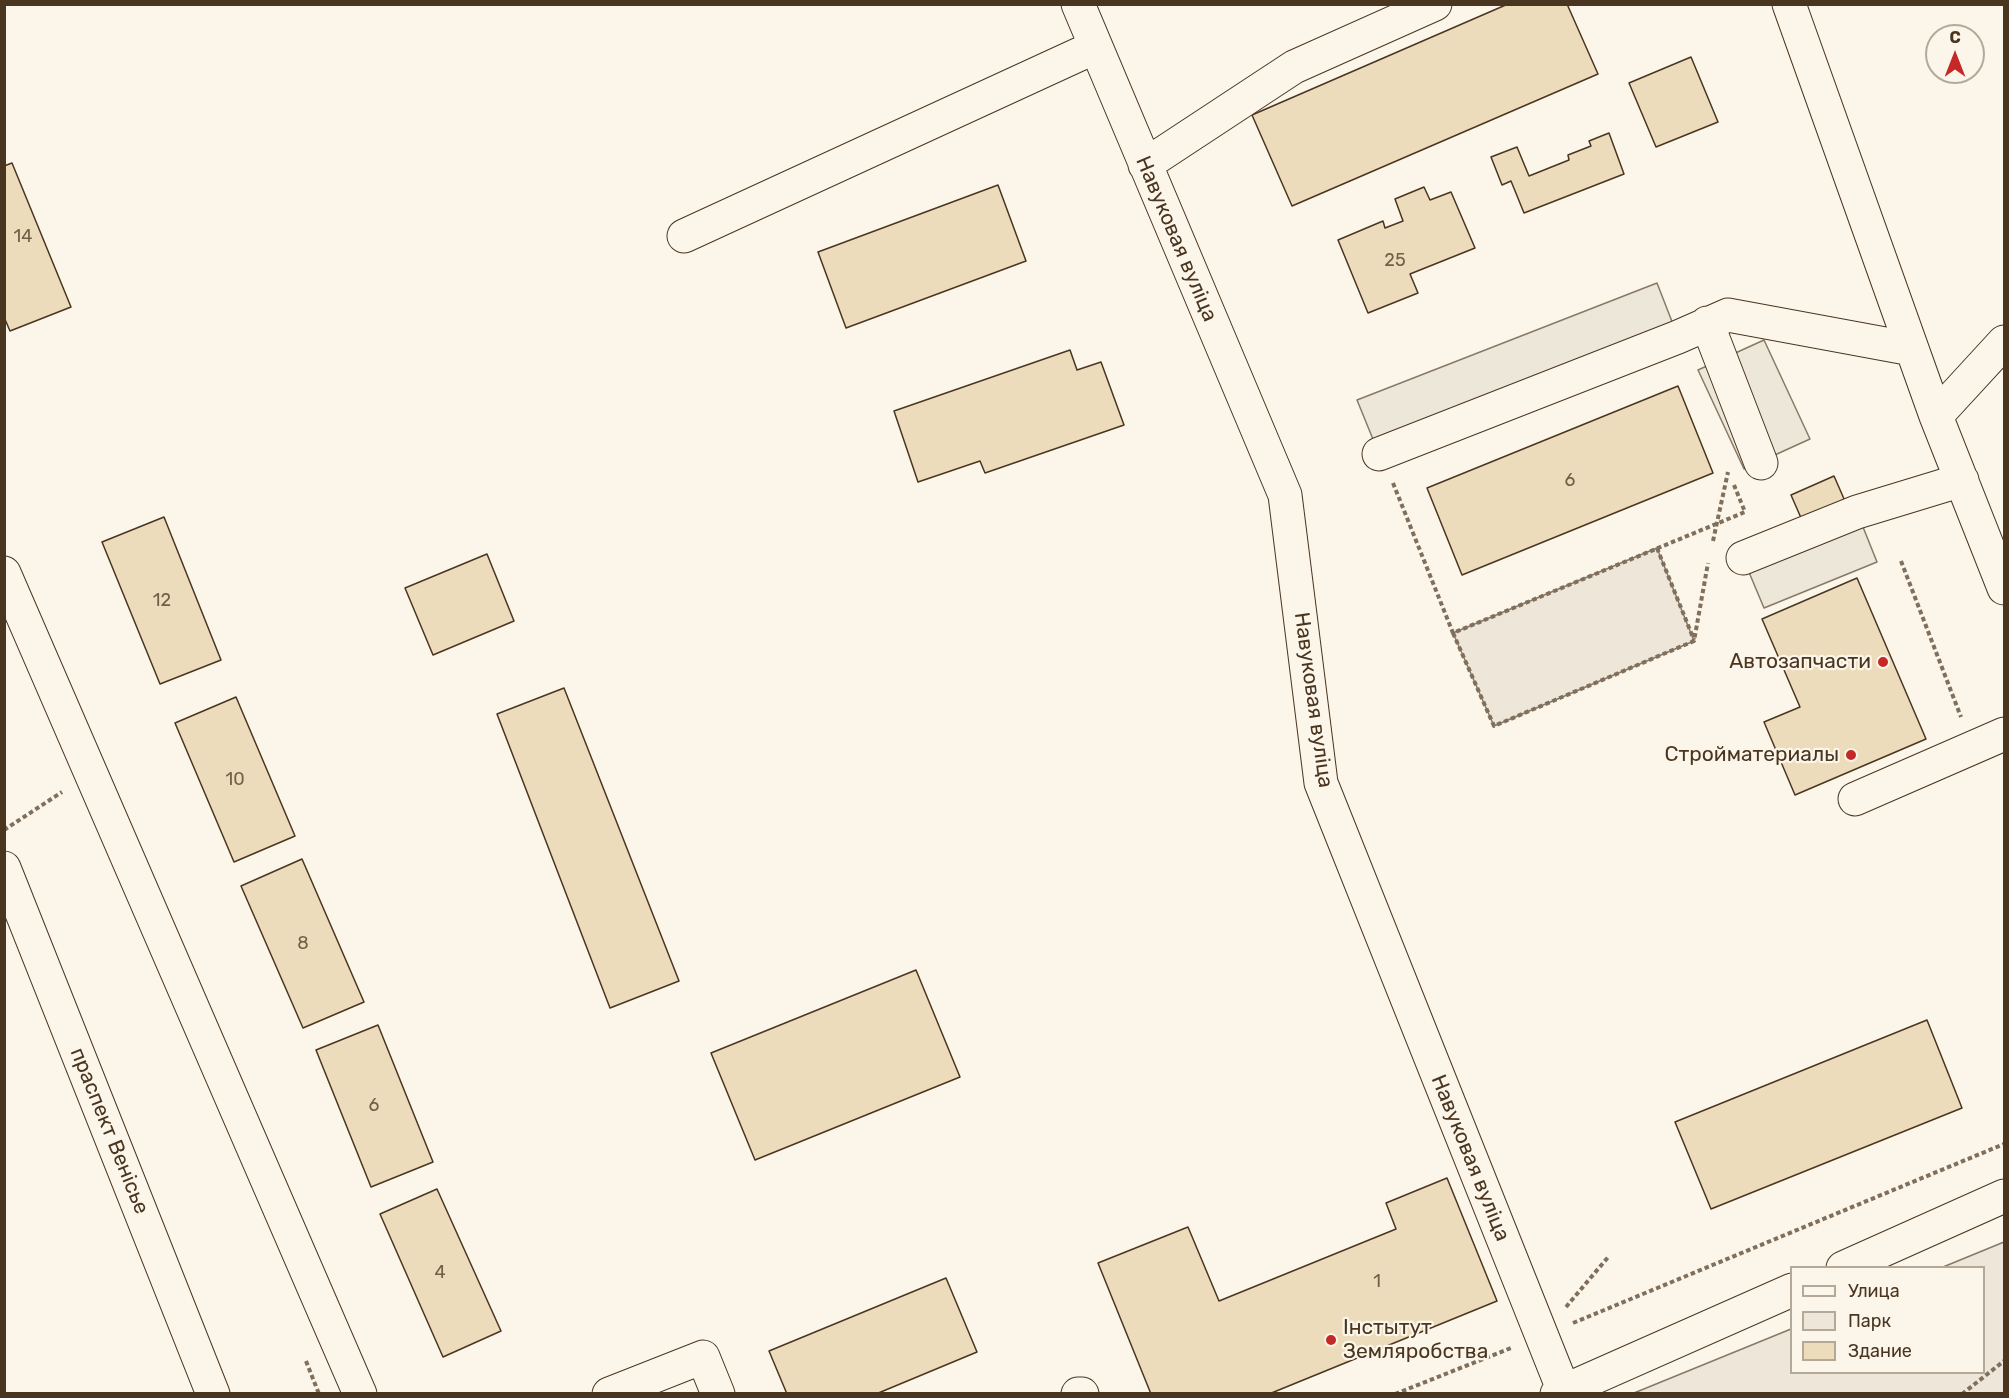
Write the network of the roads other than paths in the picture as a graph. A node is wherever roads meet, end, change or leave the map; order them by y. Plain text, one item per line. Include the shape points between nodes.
1 (1078, 4) edge
2 (1436, 4) edge
3 (1789, 4) edge
4 (1095, 47) junction
5 (1145, 165) junction
6 (684, 236) dead end
7 (1707, 323) junction
8 (2004, 342) edge
9 (1912, 349) junction
10 (1936, 416) junction
11 (1761, 463) dead end
12 (1385, 467) road end
13 (1962, 480) junction
14 (1743, 558) dead end
15 (4, 573) edge
16 (2004, 588) edge
17 (2004, 734) edge
18 (1855, 799) dead end
19 (4, 868) edge
20 (2004, 1196) edge
21 (1847, 1266) edge
22 (1790, 1290) edge
23 (1562, 1393) edge
24 (213, 1394) edge
25 (360, 1394) edge
26 (609, 1394) edge
27 (718, 1394) edge

1 - 4 street, Навуковая вуліца
2 - 5 street via 1294,68
3 - 9 street
4 - 5 street, Навуковая вуліца
4 - 6 street
5 - 23 street, Навуковая вуліца via 1285,495 1321,783
7 - 9 street via 1728,315
7 - 11 street
7 - 12 street
8 - 10 street
9 - 10 street
10 - 13 street
13 - 14 street via 1857,512
13 - 16 street
15 - 25 street
17 - 18 street
19 - 24 street, праспект Венісье
20 - 21 street
22 - 23 street
26 - 27 street via 703,1357

